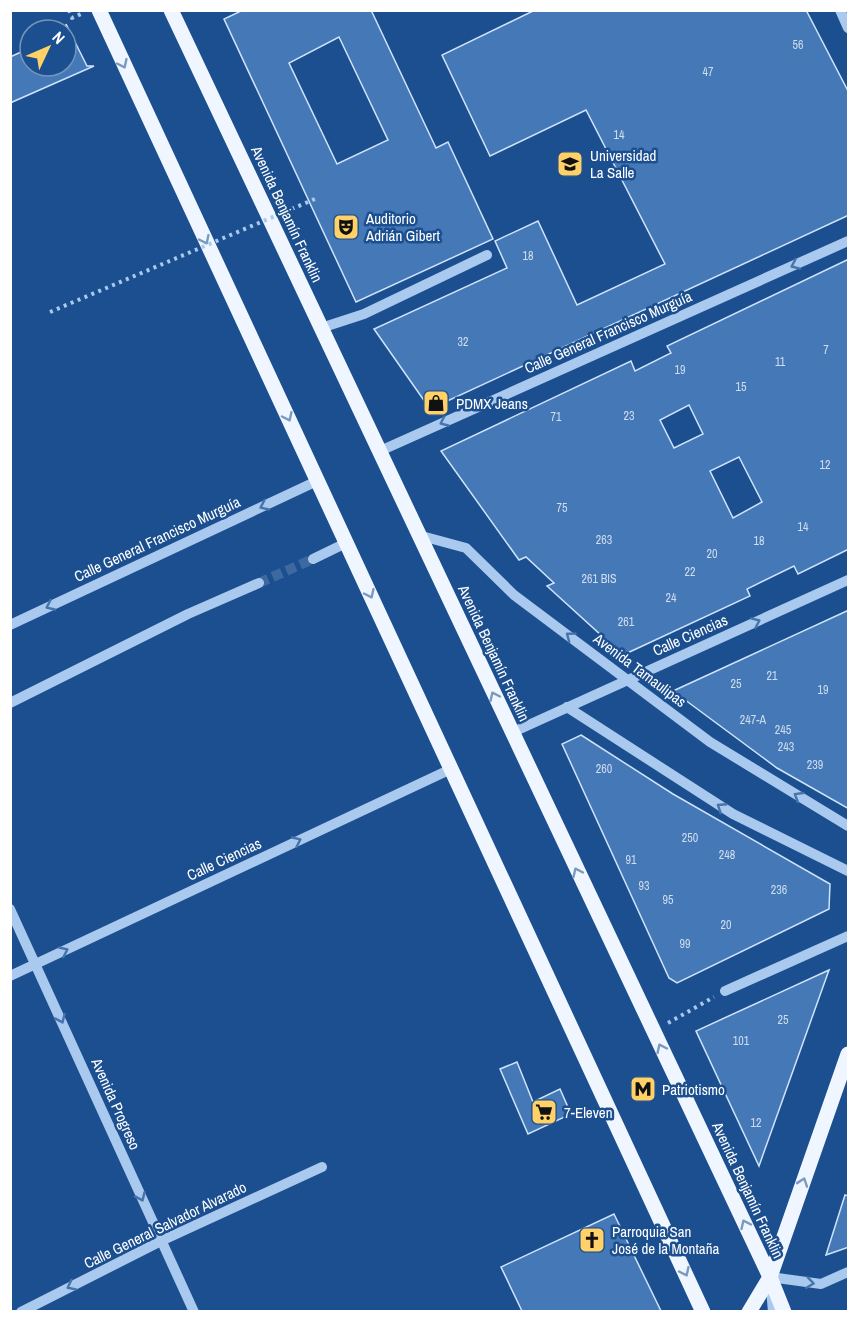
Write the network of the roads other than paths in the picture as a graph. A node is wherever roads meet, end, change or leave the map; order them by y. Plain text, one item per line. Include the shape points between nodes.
1 (99, 10) edge
2 (171, 10) edge
3 (840, 10) edge
4 (849, 28) edge
5 (849, 241) edge
6 (488, 255) dead end
7 (321, 328) junction
8 (380, 451) junction
9 (317, 481) junction
10 (418, 535) junction
11 (346, 543) junction
12 (313, 559) tunnel mouth
13 (849, 580) edge
14 (260, 583) tunnel mouth
15 (10, 625) edge
16 (629, 679) junction
17 (10, 703) edge
18 (567, 707) junction
19 (511, 733) junction
20 (451, 769) junction
21 (849, 826) edge
22 (849, 871) edge
23 (10, 909) edge
24 (849, 936) edge
25 (36, 964) junction
26 (10, 976) edge
27 (725, 991) dead end
28 (849, 1054) edge
29 (322, 1167) dead end
30 (161, 1241) junction
31 (849, 1272) edge
32 (770, 1277) junction
33 (21, 1311) edge
34 (194, 1311) edge
35 (703, 1311) edge
36 (749, 1311) edge
37 (773, 1311) edge
38 (784, 1311) edge

1 -> 9 main road
2 - 7 main road, Avenida Benjamín Franklin
3 - 4 street
5 -> 8 street, Calle General Francisco Murguía
6 - 7 street via 364,314
7 - 8 main road, Avenida Benjamín Franklin
8 - 10 main road, Avenida Benjamín Franklin
9 - 11 main road
9 -> 15 street, Calle General Francisco Murguía
16 -> 10 street, Avenida Tamaulipas via 514,595 466,548
19 -> 10 main road, Avenida Benjamín Franklin
11 - 12 street
11 -> 20 main road
16 -> 13 street, Calle Ciencias
14 - 17 street via 188,614
16 - 18 street, Calle Ciencias
21 -> 16 street, Avenida Tamaulipas via 710,742
18 - 19 street, Calle Ciencias
22 -> 18 street via 733,814
32 -> 19 main road, Avenida Benjamín Franklin
25 -> 20 street, Calle Ciencias
20 -> 35 main road
23 - 25 street, Avenida Progreso
24 - 27 street
25 - 26 street, Calle Ciencias
25 -> 30 street, Avenida Progreso
32 -> 28 main road
29 - 30 street, Calle General Salvador Alvarado
30 -> 33 street, Calle General Salvador Alvarado
30 - 34 street, Avenida Progreso
32 -> 31 street via 820,1284
32 - 36 main road
32 - 37 street
32 - 38 main road, Avenida Benjamín Franklin

